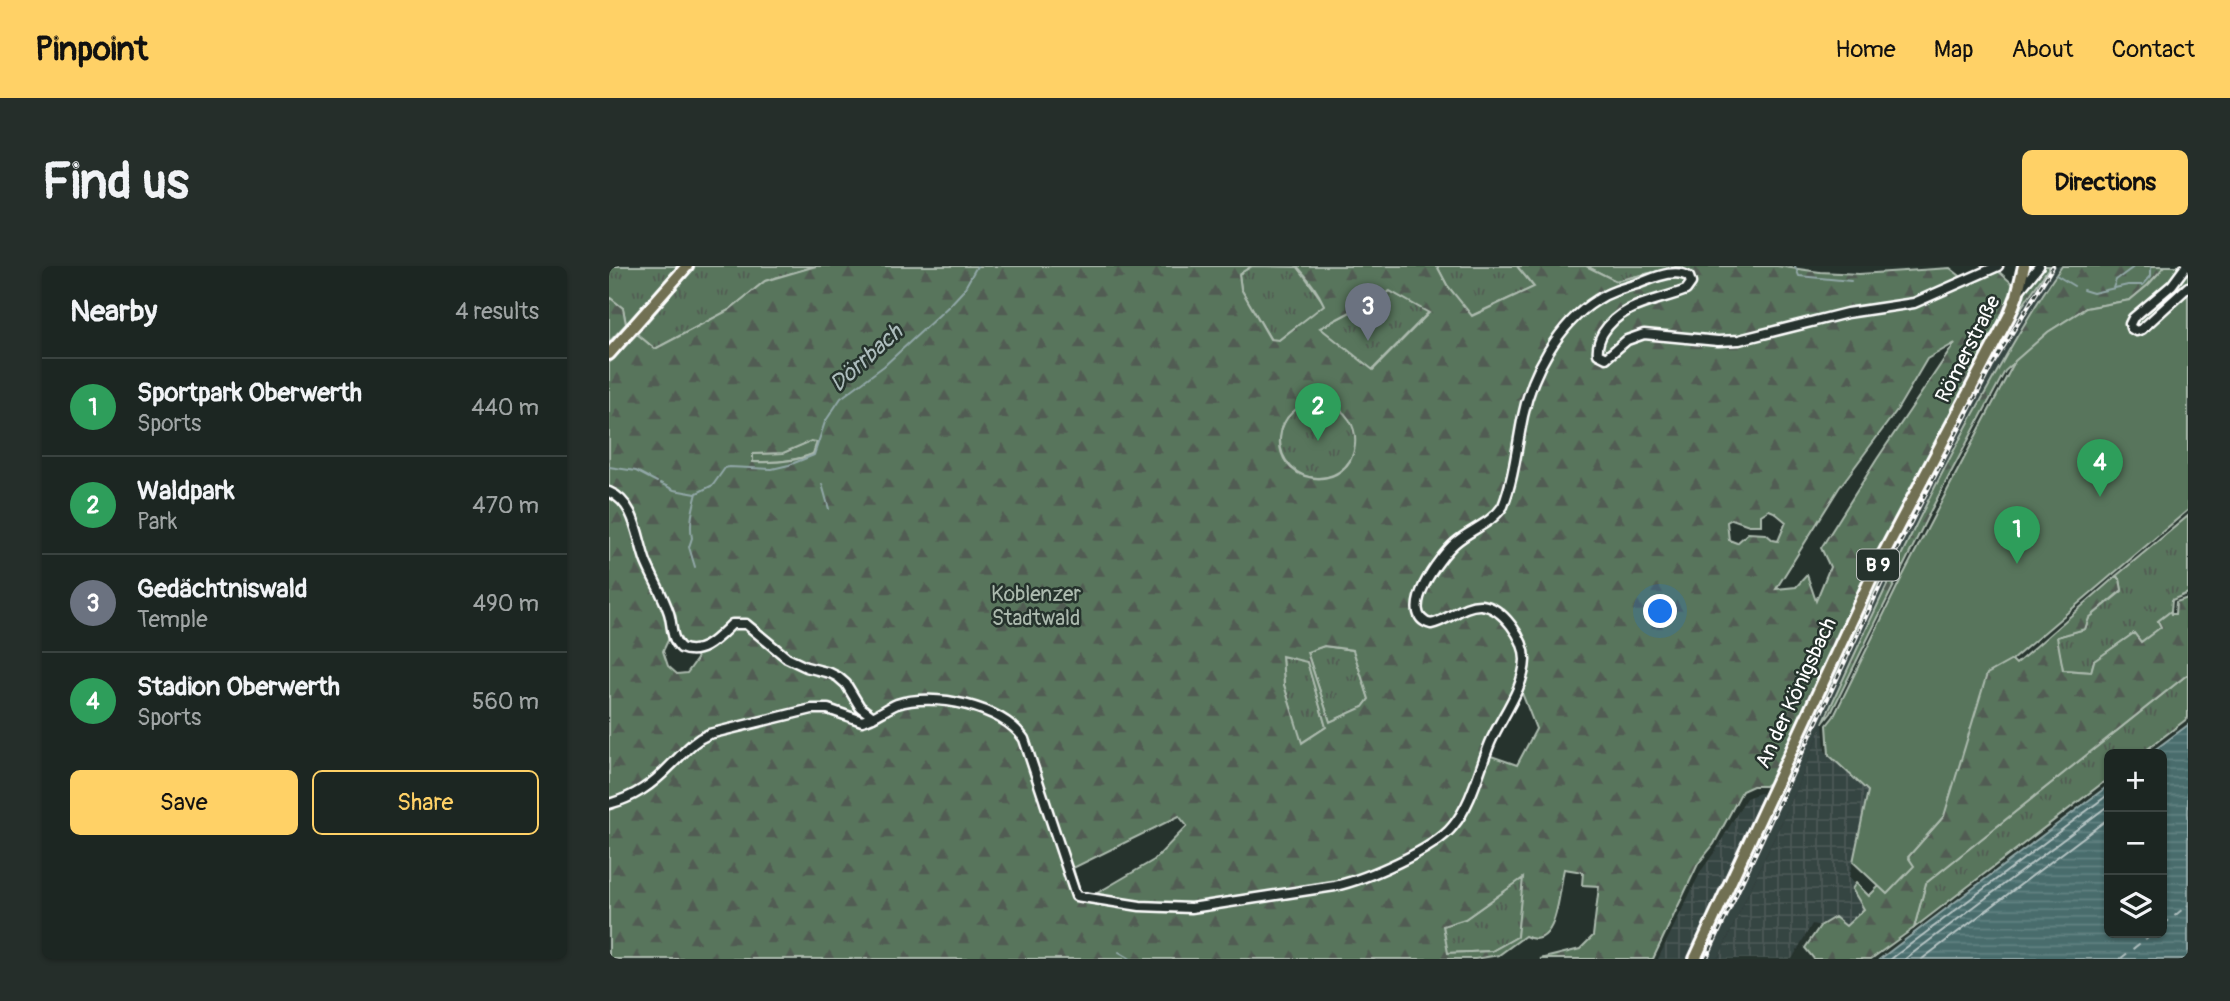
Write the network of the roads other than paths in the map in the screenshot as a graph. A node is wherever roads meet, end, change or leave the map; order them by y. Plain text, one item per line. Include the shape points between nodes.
1 (687, 266) edge
2 (1998, 266) edge
3 (2018, 266) edge
4 (2024, 266) edge
5 (2038, 266) edge
6 (2186, 266) edge
7 (2188, 287) edge
8 (2018, 292) junction
9 (609, 354) edge
10 (1939, 447) joint
11 (609, 492) edge
12 (873, 717) junction
13 (609, 804) edge
14 (1695, 959) edge

1 - 9 main road
2 - 12 street via 1921,301 1847,313 1739,340 1644,334 1627,340 1606,358 1599,355 1597,346 1611,323 1627,309 1686,290 1691,285 1689,277 1673,274 1631,286 1598,299 1581,313 1558,339 1531,385 1503,506 1492,519 1452,545 1418,599 1419,614 1429,624 1478,605 1498,613 1523,646 1524,667 1517,688 1453,827 1437,840 1356,880 1191,908 1076,896 1030,752 1014,727 976,708 923,699
3 - 4 street
4 - 5 street
4 - 8 main road, Römerstraße / B 9
5 - 8 street
6 - 7 street via 2172,285 2131,320 2131,328 2142,329
8 - 10 main road, Römerstraße / B 9
10 - 14 main road, An der Königsbach / B 9 via 1869,583
11 - 12 street via 623,502 634,522 668,611 673,638 681,648 693,651 732,624 746,624 799,665 838,677
12 - 13 street via 858,720 817,708 709,734 693,742 639,793

